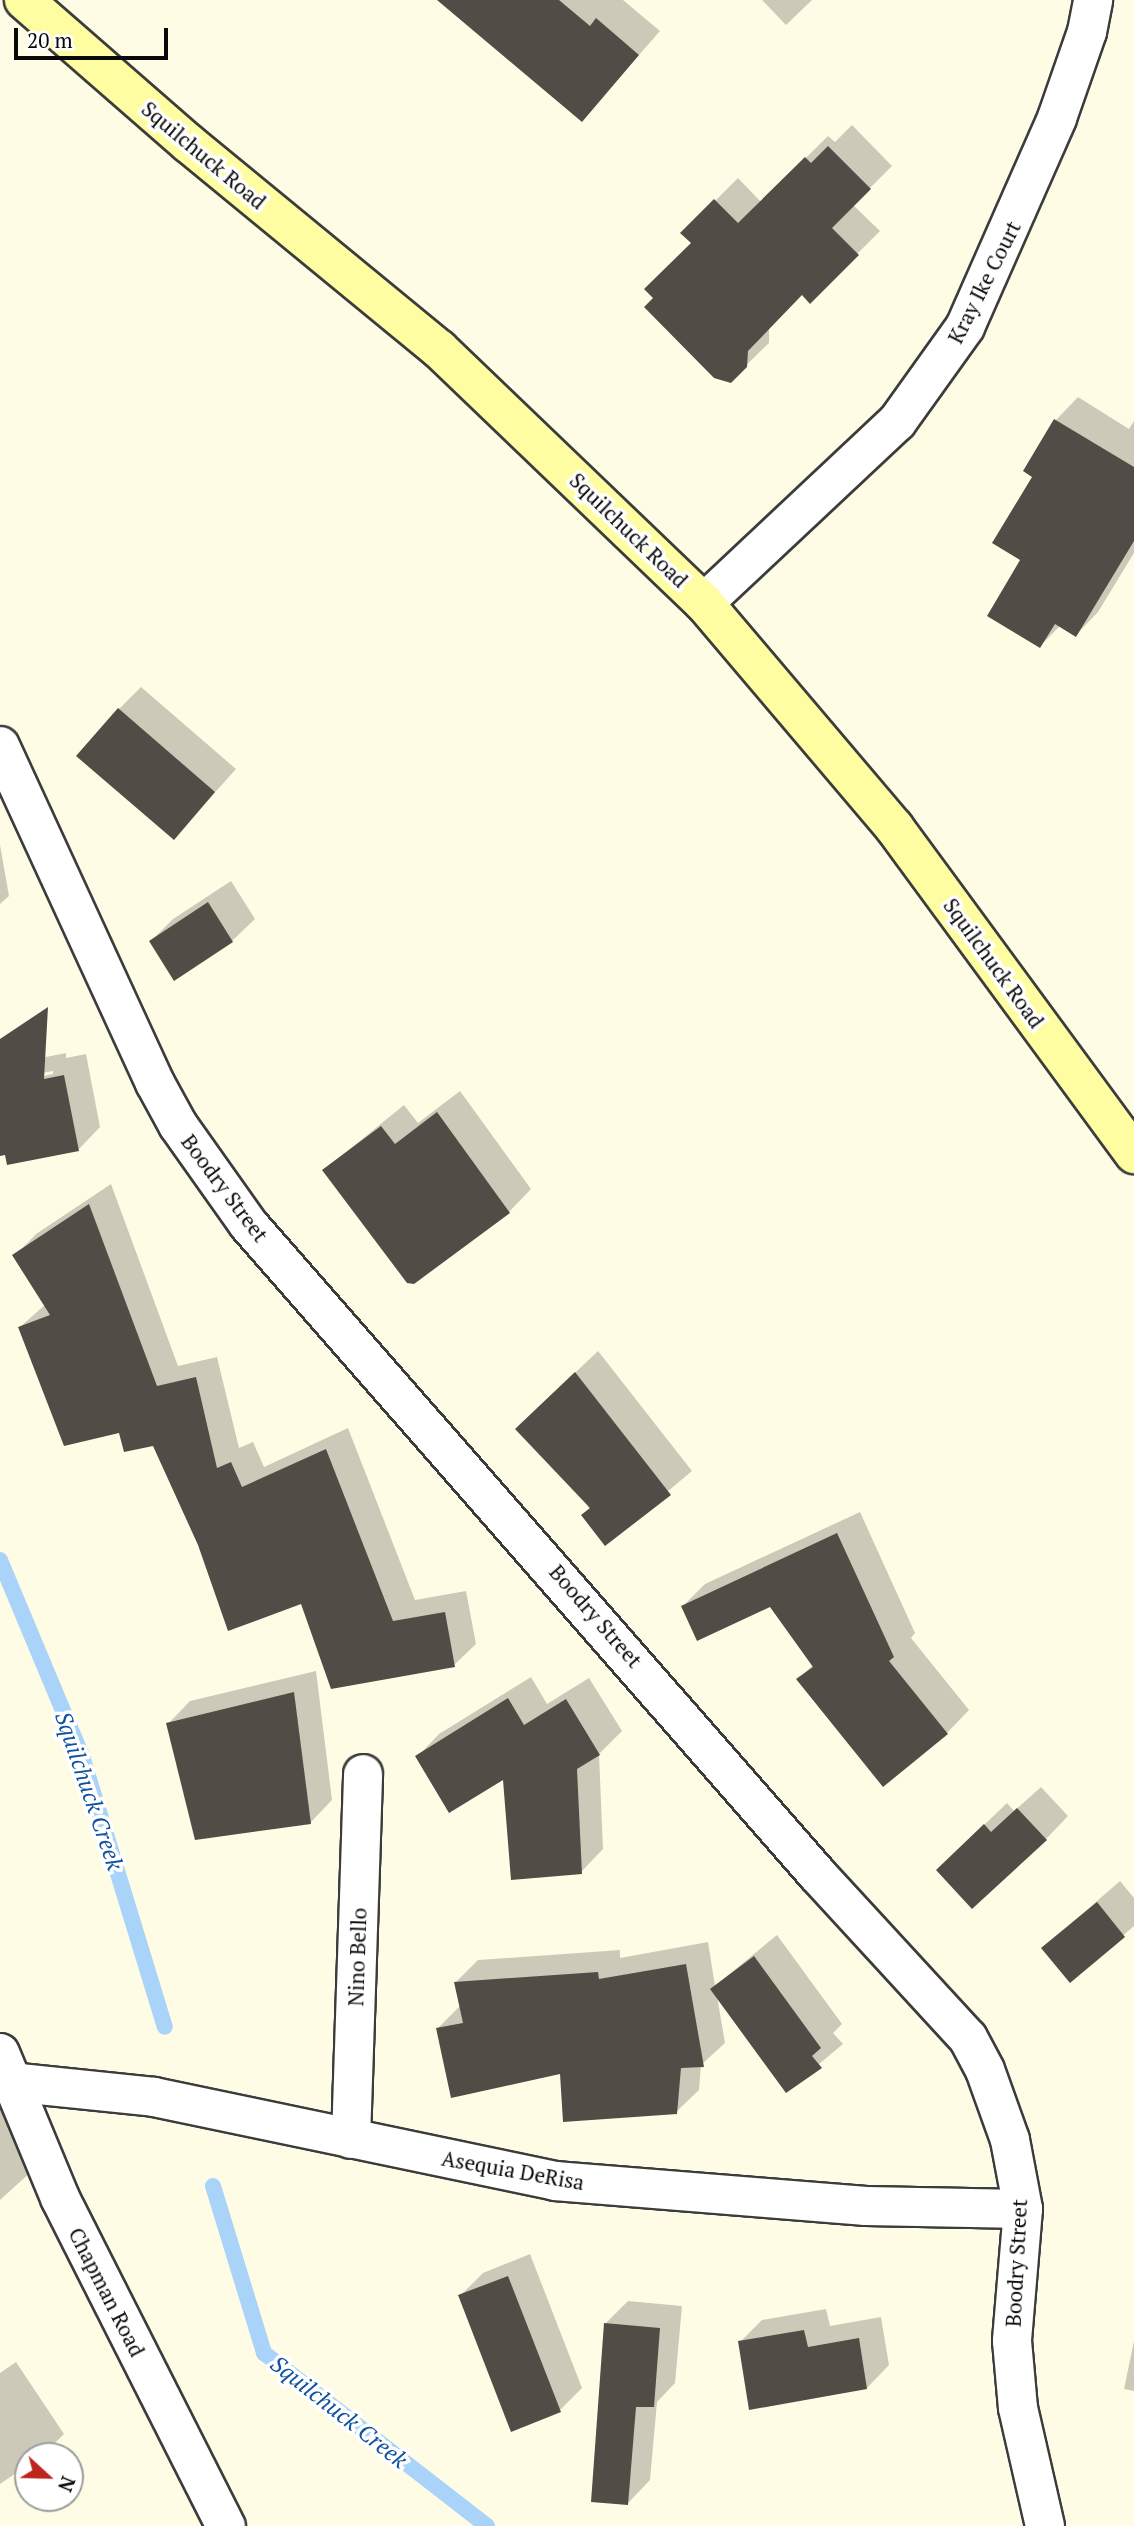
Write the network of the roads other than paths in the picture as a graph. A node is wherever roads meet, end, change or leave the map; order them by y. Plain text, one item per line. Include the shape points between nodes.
1 (24, 0) edge
2 (1093, 0) edge
3 (704, 603) junction
4 (0, 746) edge
5 (1134, 1154) edge
6 (363, 1774) dead end
7 (5, 2067) edge
8 (351, 2139) junction
9 (1023, 2209) junction
10 (226, 2526) edge
11 (1045, 2526) edge

1 - 3 main road, Squilchuck Road via 188,143 439,349
2 - 3 street, Kray Ike Court via 1087,33 1057,118 965,327 897,422
3 - 5 main road, Squilchuck Road via 894,827
4 - 9 street, Boodry Street via 155,1083 214,1177 248,1224 817,1874 968,2038 985,2070 1010,2140
6 - 8 street, Nino Bello
7 - 8 street, Asequia DeRisa
7 - 10 street, Chapman Road via 60,2198
8 - 9 street, Asequia DeRisa via 555,2181 866,2206
9 - 11 street, Boodry Street via 1012,2341 1018,2408

